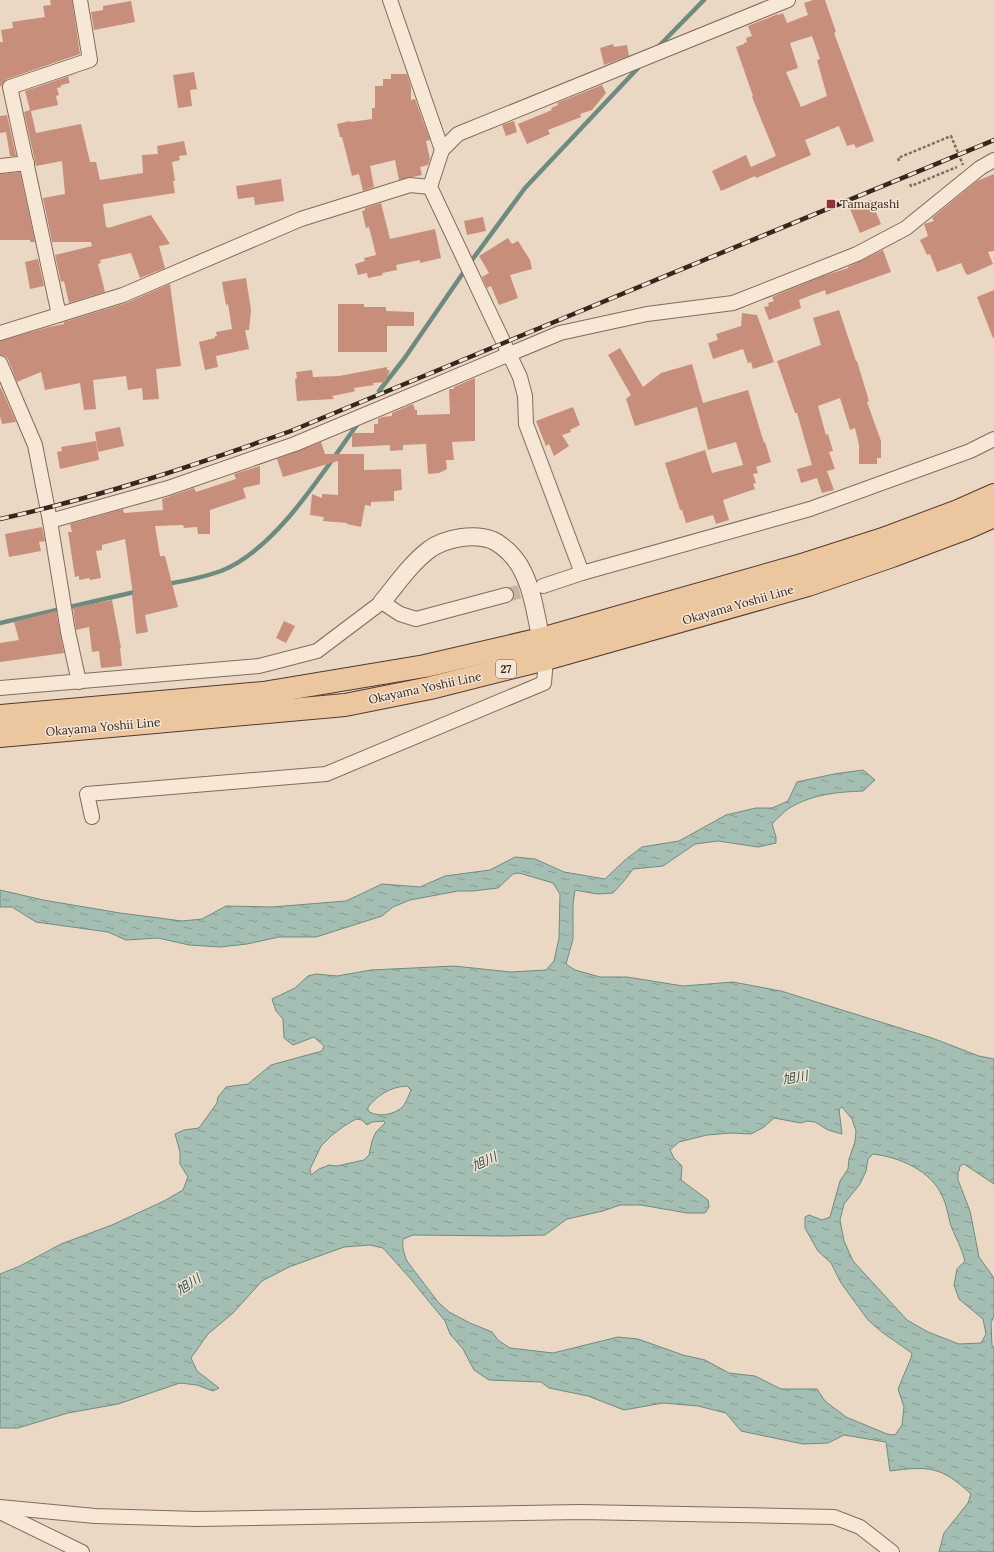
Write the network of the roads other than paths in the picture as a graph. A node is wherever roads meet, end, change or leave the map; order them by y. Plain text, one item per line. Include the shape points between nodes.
1 (80, 0) edge
2 (390, 0) edge
3 (788, 0) edge
4 (442, 150) junction
5 (994, 160) edge
6 (27, 163) junction
7 (0, 166) edge
8 (430, 187) junction
9 (59, 315) junction
10 (0, 334) edge
11 (508, 354) junction
12 (0, 363) edge
13 (994, 439) edge
14 (994, 495) edge
15 (994, 516) edge
16 (50, 521) junction
17 (582, 573) junction
18 (543, 586) tunnel mouth
19 (506, 596) tunnel mouth
20 (382, 602) junction
21 (544, 649) junction
22 (79, 682) junction
23 (0, 688) edge
24 (0, 716) edge
25 (0, 736) edge
26 (92, 818) dead end
27 (0, 1507) edge
28 (0, 1512) edge
29 (82, 1552) edge
30 (892, 1552) edge

1 - 6 street via 90,60 10,88
2 - 4 street
3 - 4 street via 458,134
4 - 8 street
5 - 11 street via 980,168 906,228 849,257 733,303 647,314 560,332
6 - 7 street
6 - 9 street
8 - 9 street via 410,185 301,219 123,295
8 - 11 street
9 - 10 street
11 - 16 street via 295,444 168,488
11 - 17 street via 520,377 525,396 526,424
12 - 16 street via 35,445
13 - 17 street via 970,451 810,509
14 - 21 main road, Okayama Yoshii Line / 27 via 883,539
15 - 21 main road, Okayama Yoshii Line / 27 via 892,556 808,584
16 - 22 street
17 - 18 street
19 - 20 street via 416,619 400,614
20 - 21 street via 408,569 432,548 453,539 475,537 491,540 506,549 522,570 528,583
20 - 22 street via 317,651 259,666
21 - 24 main road, Okayama Yoshii Line / 27 via 263,693
21 - 25 main road, Okayama Yoshii Line / 27 via 430,688 345,705
21 - 26 street via 544,683 326,774 87,794
22 - 23 street
27 - 30 street via 95,1516 197,1519 580,1512 834,1517 860,1527
28 - 29 street

